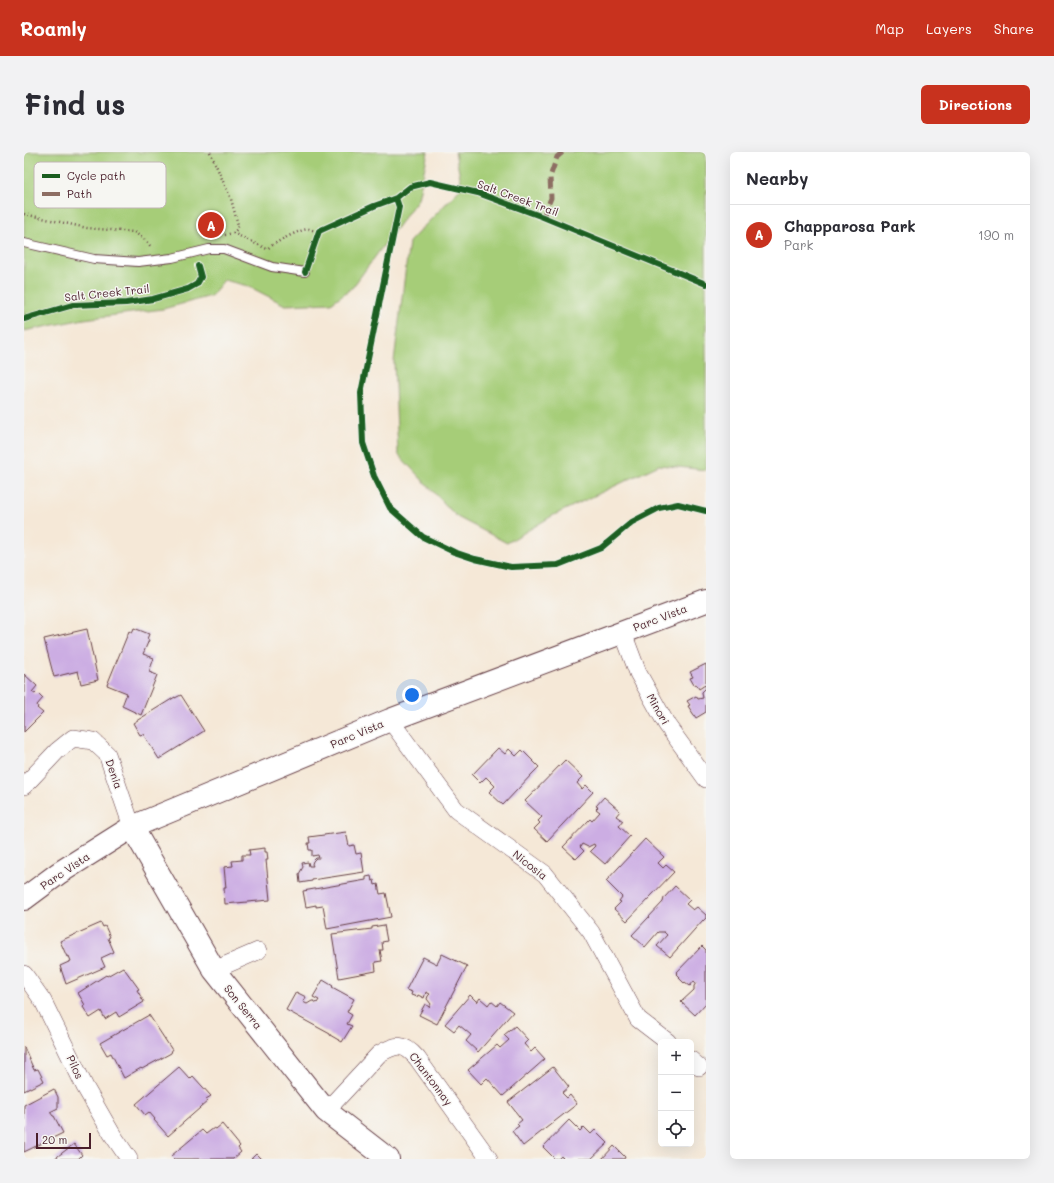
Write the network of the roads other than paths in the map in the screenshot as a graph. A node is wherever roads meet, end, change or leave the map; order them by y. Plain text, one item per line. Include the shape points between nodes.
1 (24, 243) edge
2 (305, 272) dead end
3 (706, 600) edge
4 (623, 633) junction
5 (390, 720) junction
6 (706, 779) edge
7 (24, 786) edge
8 (132, 827) junction
9 (24, 899) edge
10 (258, 951) dead end
11 (214, 970) junction
12 (24, 974) edge
13 (664, 1039) edge
14 (326, 1110) junction
15 (129, 1159) edge
16 (388, 1159) edge
17 (489, 1159) edge

1 - 2 lane via 94,259 138,262 172,258 209,249 224,249 272,267
3 - 4 street, Parc Vista
4 - 5 street, Parc Vista
4 - 6 street, Minori via 638,673 667,725
5 - 8 street, Parc Vista
5 - 13 street, Nicosia via 456,810 545,874 591,932 638,1019
7 - 8 street, Denia via 73,738 94,742 107,754
8 - 9 street, Parc Vista
8 - 11 street, Son Serra
10 - 11 street
11 - 14 street, Son Serra
12 - 15 street, Pilos via 43,1001 85,1087
14 - 16 street, Son Serra
14 - 17 street, Chantonnay via 379,1054 400,1045 417,1058

